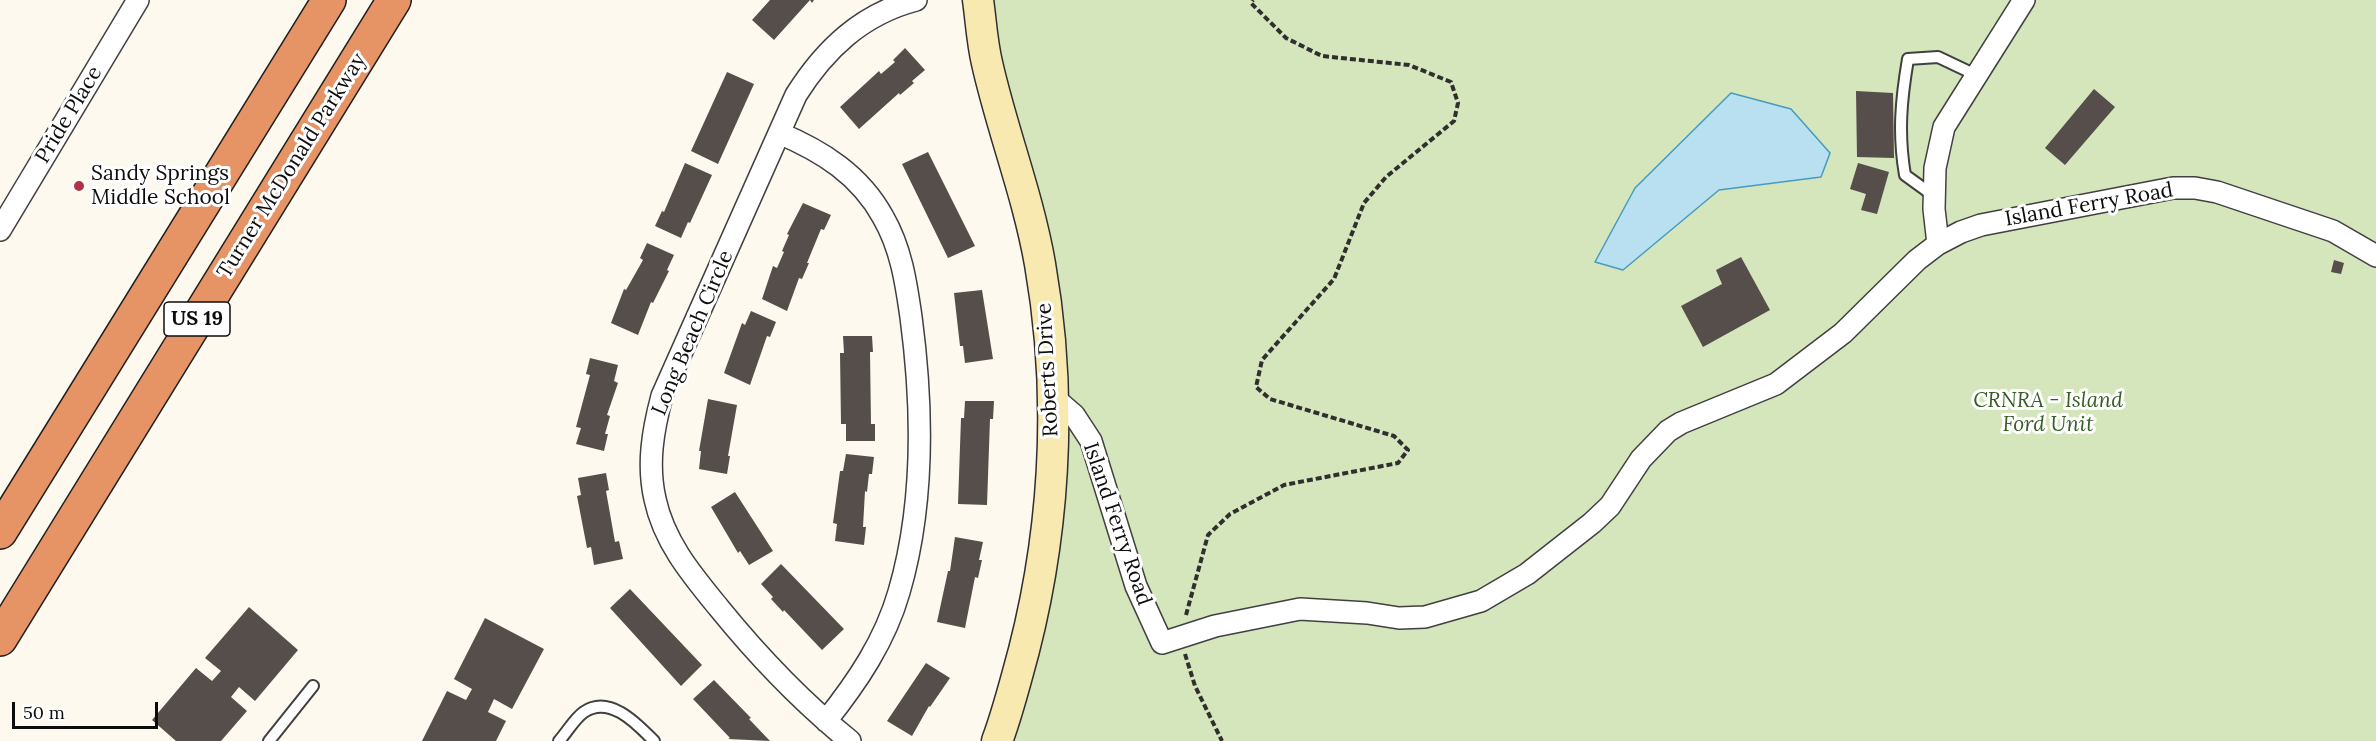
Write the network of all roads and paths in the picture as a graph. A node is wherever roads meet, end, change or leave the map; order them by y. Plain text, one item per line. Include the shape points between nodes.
1 (138, 0) edge
2 (329, 0) edge
3 (394, 0) edge
4 (916, 0) edge
5 (978, 0) edge
6 (1253, 0) edge
7 (2024, 0) edge
8 (1976, 75) junction
9 (779, 133) junction
10 (1934, 196) junction
11 (0, 230) edge
12 (1938, 244) junction
13 (2376, 256) edge
14 (1054, 401) junction
15 (0, 532) edge
16 (1180, 636) junction
17 (0, 639) edge
18 (314, 686) dead end
19 (826, 721) junction
20 (269, 741) edge
21 (559, 741) edge
22 (654, 741) edge
23 (850, 741) edge
24 (997, 741) edge
25 (1222, 741) edge

1 - 11 street, Pride Place
2 - 15 highway, US 19
3 - 17 highway, Turner McDonald Parkway / US 19
4 - 9 street, Long Beach Circle via 883,11 833,46 796,95
5 - 14 street, Roberts Drive via 987,62 1040,263
6 - 16 path via 1251,3 1286,38 1322,56 1409,65 1451,82 1458,103 1454,121 1386,177 1364,203 1334,279 1262,360 1256,387 1270,399 1394,436 1408,450 1398,463 1284,485 1230,514 1208,535
7 - 8 street
8 - 10 street via 1944,127 1935,168
8 - 10 lane via 1938,57 1908,59 1900,106 1905,175
9 - 19 street via 809,145 839,165 865,190 883,216 904,267 918,367 918,479 899,591 870,660
9 - 19 street, Long Beach Circle via 662,396 652,436 651,474 662,524 684,566 751,648
10 - 12 street
12 - 13 street, Island Ferry Road via 1981,225 2173,188 2195,188 2333,231
12 - 16 street, Island Ferry Road via 1842,333 1776,384 1668,431 1641,459 1610,506 1592,523 1527,574 1481,601 1408,618 1299,609
14 - 16 street, Island Ferry Road via 1074,415 1091,441 1136,586 1162,643
14 - 24 street, Roberts Drive via 1050,513 1033,621
16 - 25 path via 1195,686
18 - 20 lane
19 - 23 street, Long Beach Circle
21 - 22 lane via 585,711 603,707 627,714

